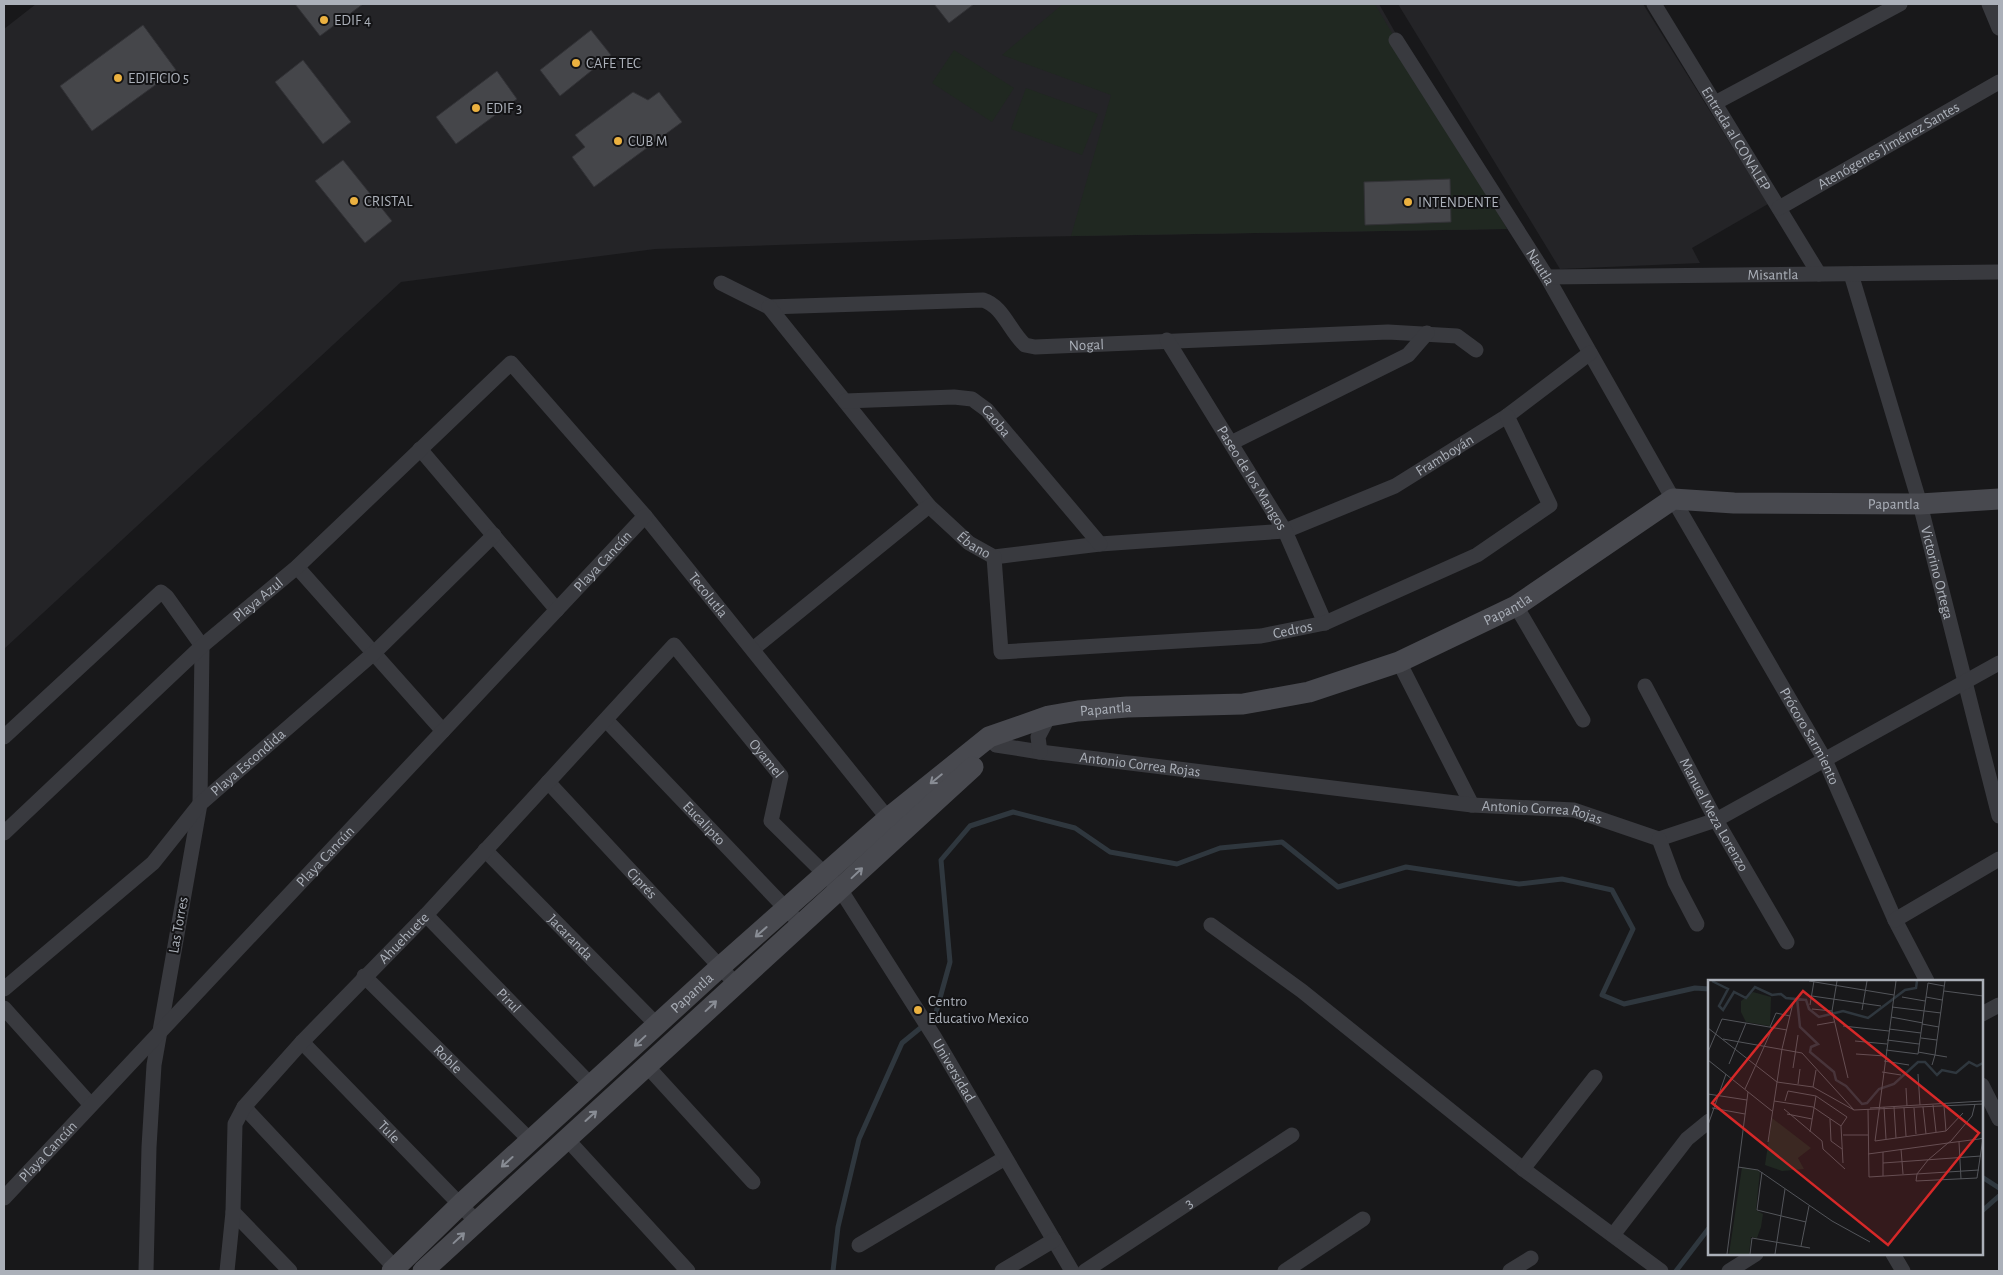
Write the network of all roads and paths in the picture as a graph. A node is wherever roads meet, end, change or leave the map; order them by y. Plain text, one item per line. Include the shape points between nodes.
1 (1654, 4) edge
2 (1900, 4) edge
3 (1989, 4) edge
4 (1999, 28) edge
5 (1396, 40) dead end
6 (1999, 82) edge
7 (1715, 103) junction
8 (1779, 208) junction
9 (1999, 272) edge
10 (1819, 274) junction
11 (1851, 274) junction
12 (1547, 277) junction
13 (721, 283) dead end
14 (769, 307) junction
15 (1427, 333) junction
16 (1167, 340) junction
17 (1476, 350) dead end
18 (1590, 353) junction
19 (511, 363) joint
20 (845, 401) junction
21 (1507, 416) junction
22 (1231, 442) junction
23 (420, 449) junction
24 (1673, 499) junction
25 (1999, 499) edge
26 (1920, 504) junction
27 (930, 506) junction
28 (645, 516) junction
29 (1285, 531) junction
30 (494, 535) junction
31 (1100, 544) junction
32 (994, 557) junction
33 (297, 567) junction
34 (1516, 606) junction
35 (557, 610) junction
36 (1325, 623) junction
37 (674, 645) joint
38 (202, 646) junction
39 (753, 649) junction
40 (375, 652) junction
41 (1399, 662) junction
42 (1999, 663) edge
43 (1967, 682) junction
44 (1645, 686) dead end
45 (1049, 716) junction
46 (607, 720) junction
47 (1583, 720) dead end
48 (443, 731) junction
49 (4, 736) edge
50 (996, 738) junction
51 (1040, 752) junction
52 (1825, 760) junction
53 (548, 782) junction
54 (200, 804) junction
55 (1472, 806) junction
56 (1999, 816) edge
57 (1716, 820) junction
58 (894, 826) junction
59 (4, 833) edge
60 (1659, 839) junction
61 (485, 850) junction
62 (1999, 859) edge
63 (833, 882) junction
64 (426, 915) junction
65 (794, 918) junction
66 (1895, 920) junction
67 (1697, 924) dead end
68 (1211, 925) dead end
69 (1787, 942) dead end
70 (720, 967) junction
71 (364, 976) junction
72 (1927, 980) edge
73 (735, 983) junction
74 (4, 989) edge
75 (1999, 1005) edge
76 (4, 1008) edge
77 (1983, 1013) edge
78 (657, 1025) junction
79 (159, 1032) junction
80 (302, 1042) junction
81 (647, 1066) junction
82 (1595, 1077) dead end
83 (592, 1086) junction
84 (1983, 1087) edge
85 (91, 1105) junction
86 (244, 1108) junction
87 (1999, 1119) edge
88 (1708, 1122) edge
89 (1292, 1135) dead end
90 (566, 1138) junction
91 (531, 1141) junction
92 (1005, 1158) junction
93 (1523, 1169) junction
94 (753, 1182) dead end
95 (4, 1198) edge
96 (462, 1203) junction
97 (233, 1212) junction
98 (1363, 1218) dead end
99 (477, 1222) junction
100 (1614, 1235) junction
101 (1054, 1240) junction
102 (858, 1245) dead end
103 (1754, 1255) edge
104 (1895, 1255) edge
105 (1531, 1258) dead end
106 (1656, 1268) edge
107 (394, 1270) edge
108 (146, 1271) edge
109 (226, 1271) edge
110 (290, 1271) edge
111 (423, 1271) edge
112 (688, 1271) edge
113 (1002, 1271) edge
114 (1072, 1271) edge
115 (1085, 1271) edge
116 (1284, 1271) edge
117 (1510, 1271) edge
118 (1729, 1271) edge
119 (1903, 1271) edge

1 - 7 street, Entrada al CONALEP
2 - 7 street
3 - 4 street
5 - 12 street, Nautla
6 - 8 street, Atenógenes Jiménez Santes
7 - 8 street, Entrada al CONALEP
8 - 10 street, Entrada al CONALEP
9 - 11 street, Misantla
10 - 11 street, Misantla
10 - 12 street, Misantla
11 - 26 street, Victorino Ortega
12 - 18 street, Nautla
13 - 14 street, Nogal
14 - 16 street, Nogal via 983,300 998,309 1025,345
14 - 20 street, Ébano
15 - 16 street, Nogal
15 - 17 street, Nogal via 1457,336
15 - 22 street via 1408,355
16 - 22 street, Paseo de los Mangos
18 - 21 street, Framboyán
18 - 24 street, Nautla
19 - 23 street, Playa Azul
19 - 28 street, Tecolutla
20 - 27 street, Ébano
20 - 31 street, Caoba via 972,399 987,410
21 - 29 street, Framboyán via 1395,486
21 - 36 street, Cedros via 1550,505 1477,554
22 - 29 street, Paseo de los Mangos
23 - 30 street
23 - 33 street, Playa Azul
24 - 26 street, Papantla via 1734,503
24 - 34 street, Papantla
24 - 52 street, Prócoro Sarmiento
25 - 26 street, Papantla
26 - 43 street, Victorino Ortega
27 - 32 street, Ébano via 969,543
27 - 39 street
28 - 35 street, Playa Cancún
28 - 39 street, Tecolutla
29 - 31 street, Ébano
29 - 36 street, Paseo de los Mangos
30 - 35 street
30 - 40 street, Playa Escondida
31 - 32 street, Ébano
32 - 36 street, Cedros via 1001,652 1261,636
33 - 38 street, Playa Azul
33 - 40 street
34 - 41 street, Papantla
34 - 47 street
35 - 48 street, Playa Cancún
37 - 46 street, Ahuehuete
37 - 63 street, Oyamel via 781,776 771,820
38 - 49 street via 161,592
38 - 54 street, Las Torres
38 - 59 street, Playa Azul
39 - 58 street, Tecolutla
40 - 48 street
40 - 54 street, Playa Escondida
41 - 45 street, Papantla via 1309,692 1243,704 1127,707
41 - 55 street
42 - 43 street
43 - 52 street
43 - 56 street, Victorino Ortega
44 - 57 street, Manuel Meza Lorenzo
45 - 50 street, Papantla
45 - 51 street via 1038,737
46 - 53 street, Ahuehuete
46 - 65 street, Eucalipto
48 - 79 street, Playa Cancún
50 - 51 street, Antonio Correa Rojas
50 - 58 street, Papantla
51 - 55 street, Antonio Correa Rojas
52 - 57 street
52 - 66 street, Prócoro Sarmiento
53 - 61 street, Ahuehuete
53 - 70 street, Ciprés
54 - 74 street, Playa Escondida via 153,863
54 - 79 street, Las Torres
55 - 60 street, Antonio Correa Rojas via 1574,810
57 - 60 street
57 - 69 street, Manuel Meza Lorenzo
58 - 63 street, Papantla
60 - 67 street via 1675,882
61 - 64 street, Ahuehuete
61 - 78 street, Jacaranda
62 - 66 street
63 - 65 street, Papantla
63 - 92 street, Universidad via 935,1038
64 - 71 street, Ahuehuete
64 - 83 street, Pirul
65 -> 70 street, Papantla
65 - 73 street, Papantla
66 - 72 street, Prócoro Sarmiento
68 - 93 street via 1302,991
70 - 73 street, Ciprés
70 - 78 street, Papantla
71 - 80 street, Ahuehuete
71 - 91 street, Roble
81 -> 73 street, Papantla
75 - 77 street
76 - 85 street
78 -> 83 street, Papantla
79 - 85 street, Playa Cancún
79 - 108 street, Las Torres via 149,1147
80 - 86 street, Ahuehuete
80 - 96 street, Tule
90 -> 81 street, Papantla
81 - 94 street
82 - 93 street
83 - 91 street, Papantla
84 - 87 street
85 - 95 street, Playa Cancún
86 - 97 street, Ahuehuete via 235,1124
86 - 107 street
88 - 100 street via 1687,1139
89 - 115 street, 3
90 - 99 street, Papantla
90 - 112 street
91 -> 96 street, Papantla
92 - 101 street, Universidad
92 - 102 street
93 - 100 street
96 - 99 street, Tule
96 - 107 street, Papantla
97 - 109 street, Ahuehuete
97 - 110 street
98 - 116 street
111 -> 99 street, Papantla
100 - 106 street
101 - 113 street
101 - 114 street, Universidad
103 - 118 street
104 - 119 street
105 - 117 street

